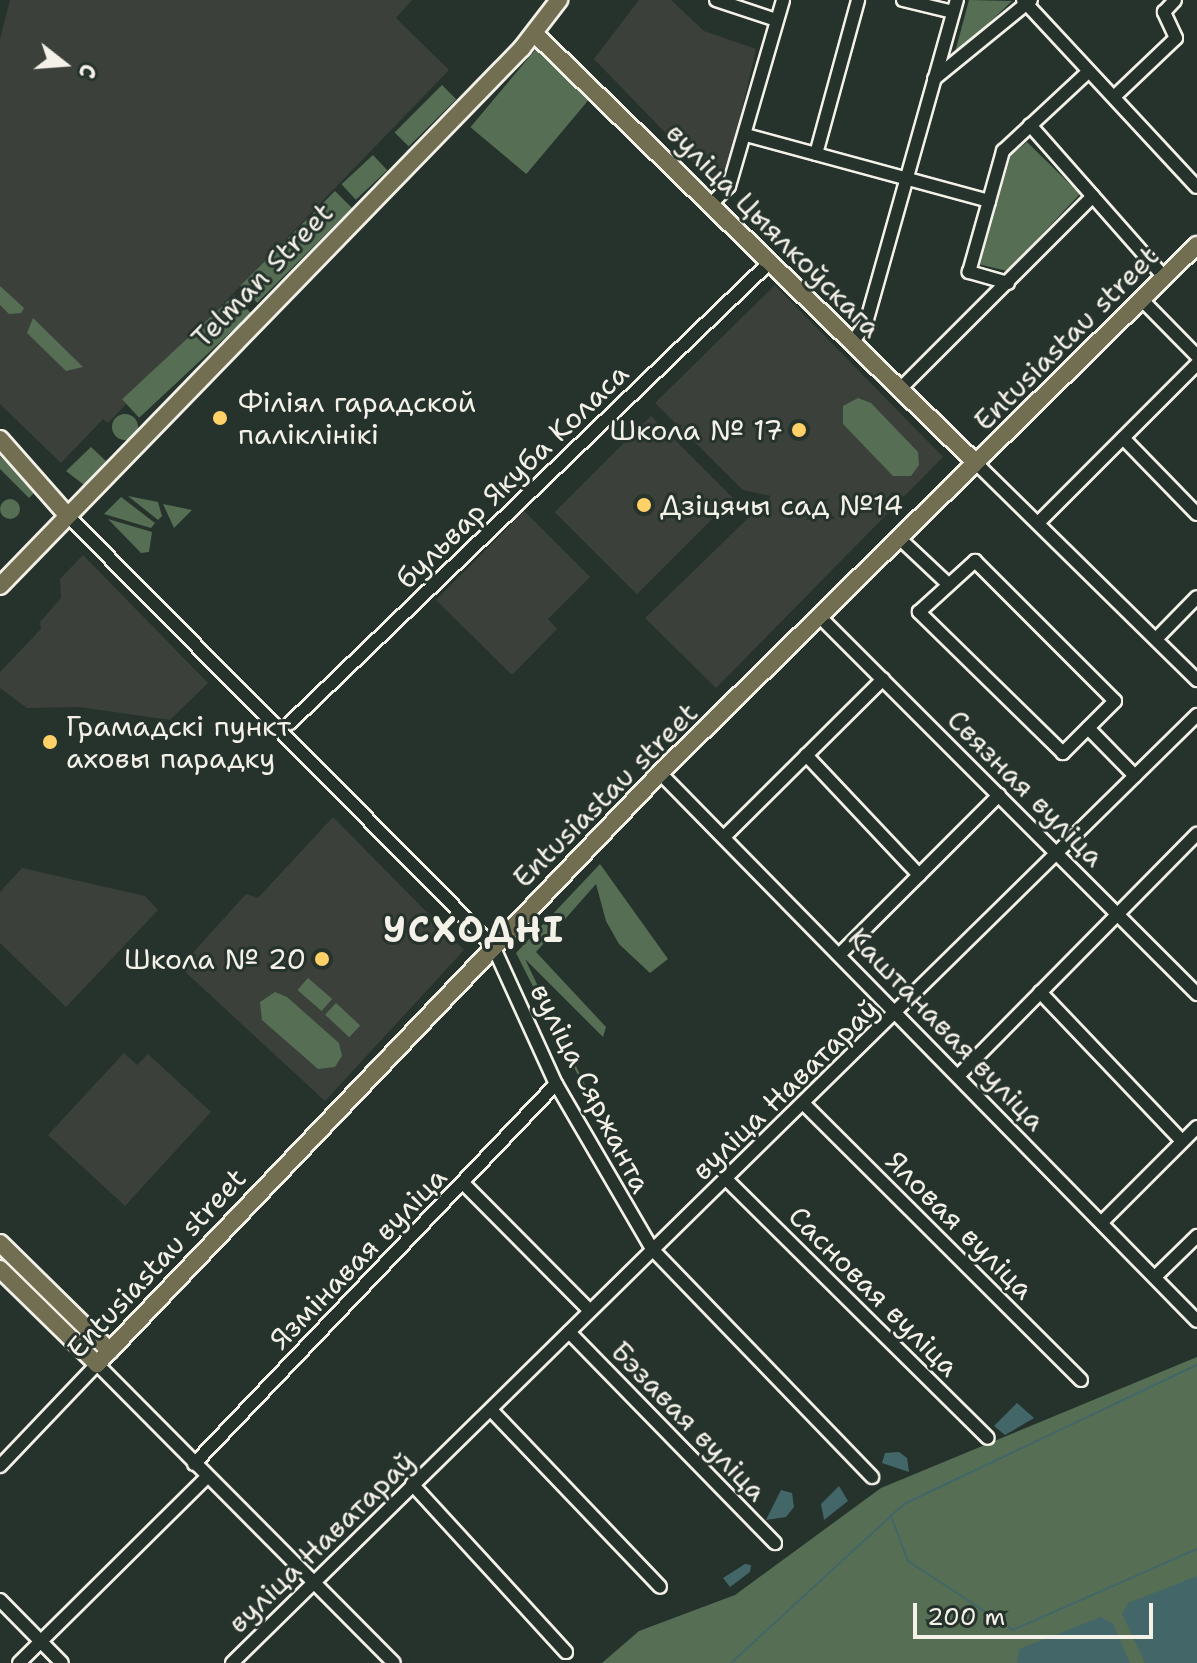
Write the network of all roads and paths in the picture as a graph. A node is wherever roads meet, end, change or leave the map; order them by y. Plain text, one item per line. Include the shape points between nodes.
1 (559, 0) edge
2 (716, 0) edge
3 (783, 0) edge
4 (858, 0) edge
5 (903, 0) edge
6 (1175, 0) edge
7 (1027, 2) edge
8 (955, 6) edge
9 (776, 20) junction
10 (535, 34) junction
11 (1088, 72) junction
12 (933, 79) junction
13 (1115, 96) junction
14 (1030, 125) junction
15 (747, 132) junction
16 (816, 154) junction
17 (906, 174) junction
18 (1197, 187) edge
19 (1093, 196) junction
20 (989, 201) junction
21 (711, 204) junction
22 (1197, 245) edge
23 (769, 263) junction
24 (1165, 278) junction
25 (1008, 283) junction
26 (1142, 300) junction
27 (852, 343) junction
28 (1197, 356) edge
29 (1197, 364) edge
30 (899, 390) junction
31 (1123, 438) junction
32 (0, 439) edge
33 (976, 463) junction
34 (1197, 514) edge
35 (67, 515) junction
36 (1039, 522) junction
37 (898, 537) junction
38 (947, 583) junction
39 (0, 586) edge
40 (1197, 597) edge
41 (819, 616) junction
42 (1157, 638) junction
43 (883, 679) junction
44 (1197, 680) edge
45 (1197, 715) edge
46 (290, 723) dead end
47 (1088, 728) junction
48 (806, 755) junction
49 (660, 773) junction
50 (1135, 776) junction
51 (999, 795) junction
52 (1197, 835) edge
53 (724, 837) junction
54 (1056, 853) junction
55 (919, 875) junction
56 (1117, 913) junction
57 (493, 946) junction
58 (840, 954) junction
59 (1040, 992) junction
60 (1197, 994) edge
61 (899, 1012) junction
62 (959, 1075) junction
63 (556, 1084) junction
64 (804, 1104) junction
65 (1197, 1127) edge
66 (1182, 1141) junction
67 (726, 1179) junction
68 (463, 1183) junction
69 (1103, 1221) junction
70 (1197, 1236) edge
71 (0, 1243) edge
72 (652, 1249) junction
73 (0, 1269) edge
74 (1155, 1277) junction
75 (590, 1311) junction
76 (1197, 1321) edge
77 (569, 1332) junction
78 (110, 1351) junction
79 (97, 1364) junction
80 (1081, 1380) dead end
81 (492, 1411) junction
82 (988, 1438) dead end
83 (194, 1464) junction
84 (0, 1466) edge
85 (207, 1477) junction
86 (872, 1477) dead end
87 (412, 1484) junction
88 (775, 1543) dead end
89 (311, 1581) junction
90 (660, 1587) dead end
91 (0, 1600) edge
92 (40, 1641) junction
93 (566, 1652) dead end
94 (19, 1663) edge
95 (62, 1663) edge
96 (232, 1663) edge
97 (394, 1663) edge

1 - 10 main road, Telman Street
2 - 9 street
3 - 9 street
4 - 16 street
5 - 8 street
6 - 13 street via 1164,12 1176,38
7 - 11 street
7 - 12 street
8 - 12 street
9 - 15 street
10 - 21 main road, вуліца Цыялкоўскага
10 - 35 main road, Telman Street
11 - 13 street
11 - 14 street
12 - 17 street
13 - 18 street
14 - 19 street
14 - 20 street via 1003,151
15 - 16 street
15 - 21 street via 729,186
16 - 17 street
17 - 20 street
17 - 27 street via 866,323
19 - 24 street
19 - 25 street
20 - 25 street via 969,272
21 - 23 main road, вуліца Цыялкоўскага
22 - 24 main road, Entusiastau street
23 - 27 main road, вуліца Цыялкоўскага
23 - 46 street, бульвар Якуба Коласа
24 - 26 main road, Entusiastau street
25 - 30 street
26 - 28 street
26 - 33 main road, Entusiastau street
27 - 30 main road, вуліца Цыялкоўскага
29 - 31 street
30 - 33 main road, вуліца Цыялкоўскага
31 - 34 street
31 - 36 street
32 - 35 main road
33 - 36 street
33 - 37 main road, Entusiastau street
35 - 39 main road, Telman Street
35 - 57 street, вуліца Сяржанта
36 - 42 street
37 - 38 street
37 - 41 main road, Entusiastau street
38 - 47 street via 975,561 1115,701
38 - 47 street via 919,612 1063,753
40 - 42 street
41 - 43 street, Связная вуліца
41 - 49 main road, Entusiastau street
42 - 44 street
43 - 48 street
43 - 51 street, Связная вуліца
45 - 50 street, вуліца Наватараў
47 - 50 street
48 - 53 street
48 - 55 street
49 - 53 street, Каштанавая вуліца
49 - 57 main road, Entusiastau street
50 - 54 street, вуліца Наватараў
51 - 54 street, Связная вуліца
51 - 55 street
52 - 56 street
53 - 58 street, Каштанавая вуліца
54 - 56 street, Связная вуліца
54 - 61 street, вуліца Наватараў
55 - 58 street
56 - 59 street
56 - 60 street, Связная вуліца
57 - 63 street, вуліца Сяржанта
57 - 78 main road, Entusiastau street
58 - 61 street, Каштанавая вуліца
59 - 62 street
59 - 66 street
61 - 62 street, Каштанавая вуліца
61 - 64 street, вуліца Наватараў
62 - 69 street, Каштанавая вуліца
63 - 68 street, Язмінавая вуліца
63 - 72 street, вуліца Сяржанта
64 - 67 street, вуліца Наватараў
64 - 80 street, Яловая вуліца
65 - 66 street
66 - 69 street
67 - 72 street, вуліца Наватараў
67 - 82 street, Сасновая вуліца
68 - 75 street
68 - 83 street, Язмінавая вуліца
69 - 74 street, Каштанавая вуліца
70 - 74 street
71 - 78 main road
72 - 75 street, вуліца Наватараў
72 - 86 street, вуліца Сяржанта
73 - 79 main road
74 - 76 street, Каштанавая вуліца
75 - 77 street, вуліца Наватараў
77 - 81 street, вуліца Наватараў
77 - 88 street, Бэзавая вуліца
78 - 79 main road, Entusiastau street
79 - 83 street
79 - 84 street, Entusiastau street
81 - 87 street, вуліца Наватараў
81 - 90 street
83 - 85 street
85 - 89 street
85 - 92 street
87 - 89 street, вуліца Наватараў
87 - 93 street
89 - 96 street, вуліца Наватараў
89 - 97 street
91 - 92 street
92 - 94 street
92 - 95 street

